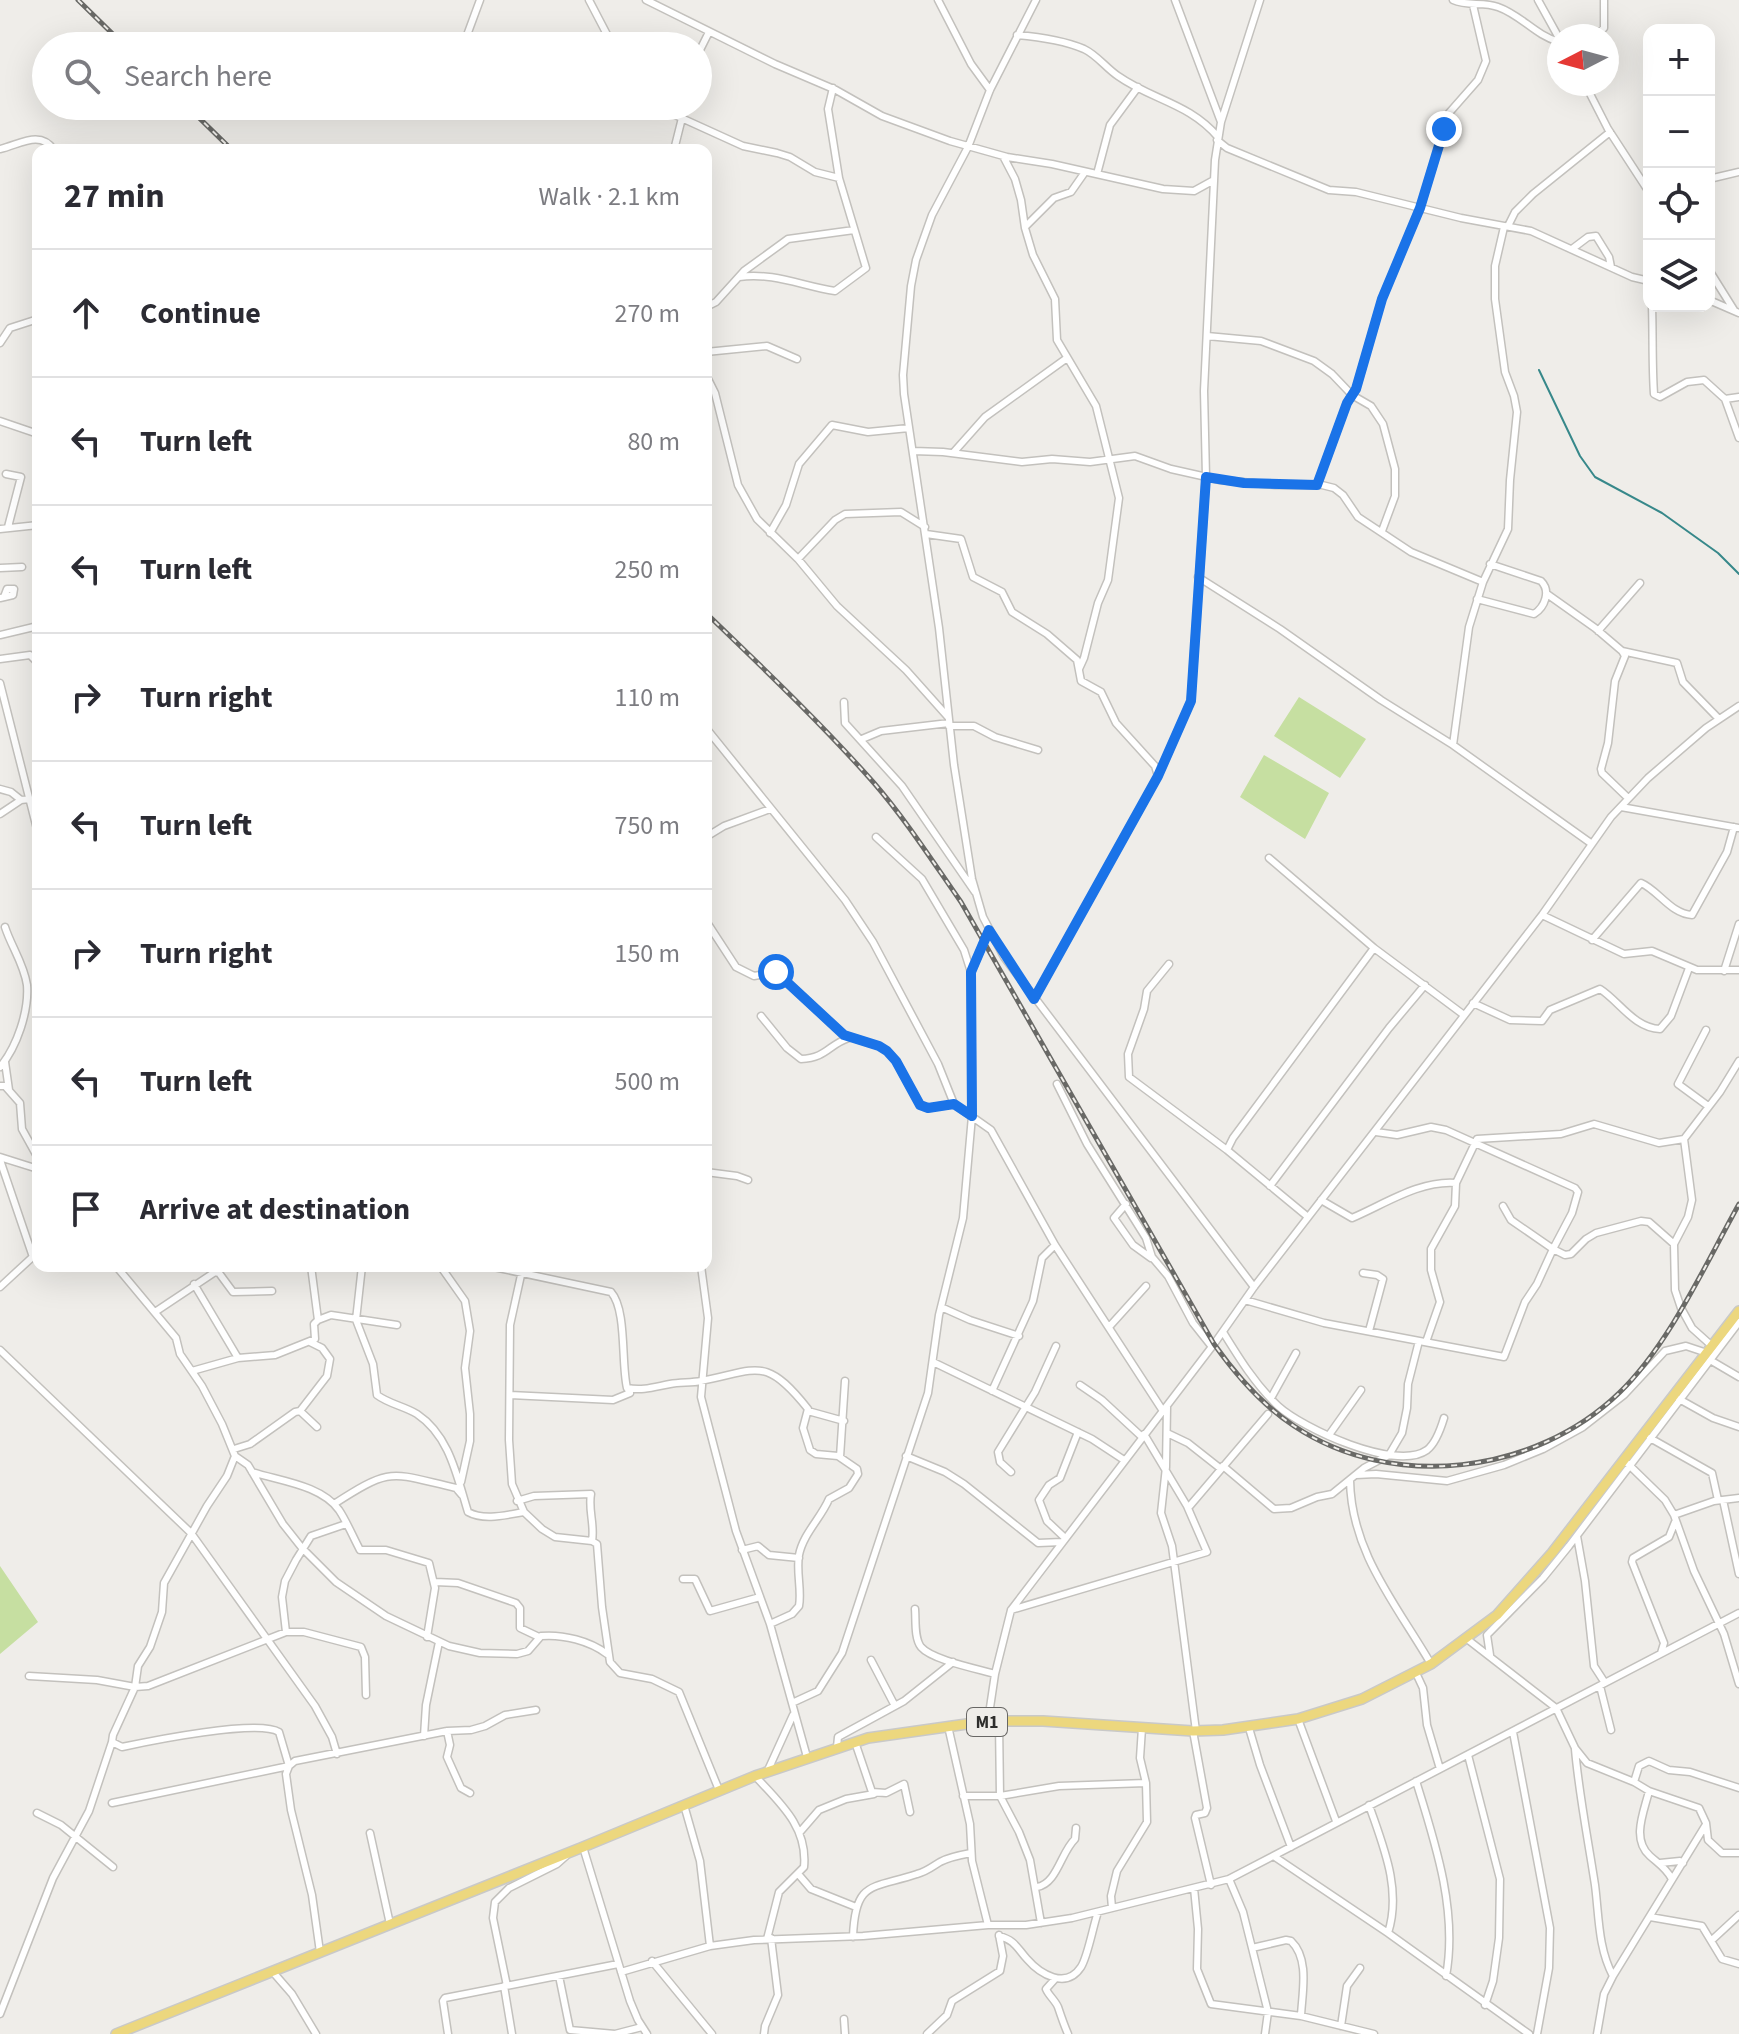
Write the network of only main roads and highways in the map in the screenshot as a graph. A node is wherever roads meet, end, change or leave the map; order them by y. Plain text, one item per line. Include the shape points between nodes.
1 (1739, 1311) edge
2 (144, 2029) edge
3 (116, 2034) edge

1 - 2 main road, M1 via 1627,1463 1497,1615 1431,1664 1362,1699 1249,1728 1194,1731 994,1722 855,1742 768,1770 272,1971
2 - 3 main road, M1

